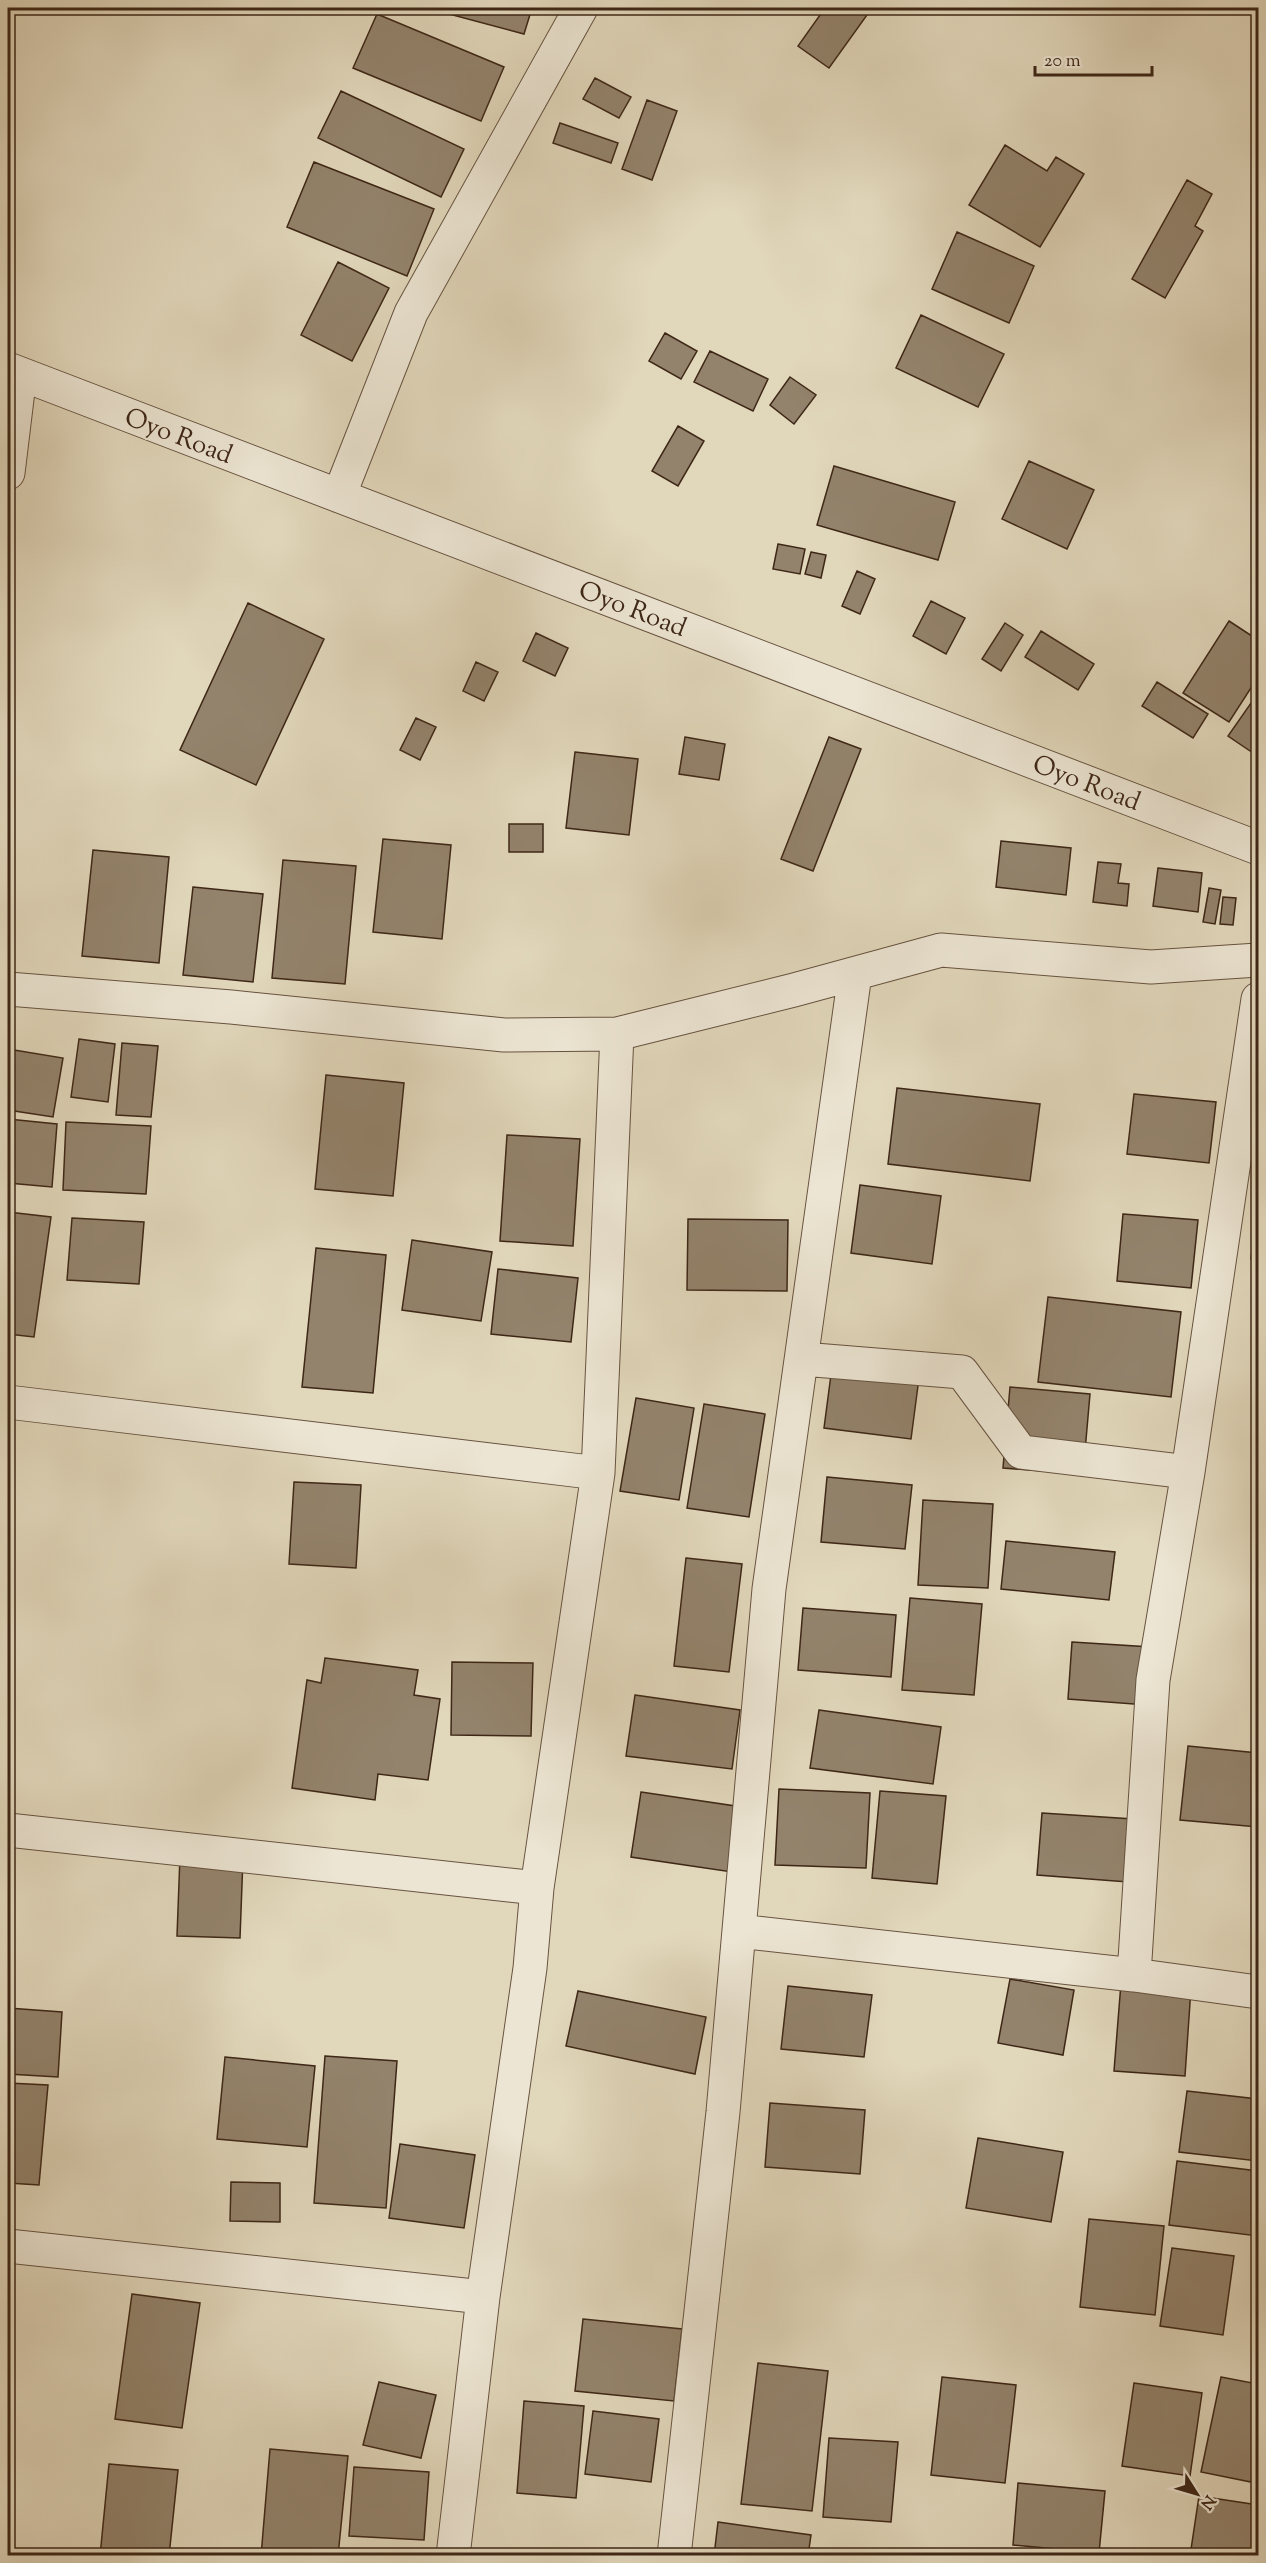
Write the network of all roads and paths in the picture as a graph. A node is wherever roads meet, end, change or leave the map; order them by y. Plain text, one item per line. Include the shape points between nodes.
1 (581, 8) edge
2 (14, 371) edge
3 (8, 473) edge
4 (339, 496) junction
5 (1258, 848) edge
6 (1258, 960) edge
7 (855, 974) junction
8 (8, 989) edge
9 (1258, 999) edge
10 (616, 1034) junction
11 (802, 1359) junction
12 (8, 1402) edge
13 (1188, 1472) junction
14 (598, 1473) junction
15 (8, 1830) edge
16 (537, 1888) junction
17 (739, 1931) junction
18 (1134, 1975) junction
19 (1258, 1992) edge
20 (8, 2246) edge
21 (483, 2297) junction
22 (453, 2556) edge
23 (674, 2556) edge

1 - 4 street via 411,313
2 - 3 street
2 - 4 street, Oyo Road
4 - 5 street, Oyo Road
6 - 7 street via 1151,966 941,950
7 - 10 street
7 - 11 street
8 - 10 street via 504,1035
9 - 13 street
10 - 14 street
11 - 13 street via 962,1372 1021,1452
11 - 17 street via 770,1589
12 - 14 street
13 - 18 street via 1153,1680
14 - 16 street
15 - 16 street
16 - 21 street via 530,1968
17 - 18 street
17 - 23 street via 722,2124
18 - 19 street
20 - 21 street
21 - 22 street

